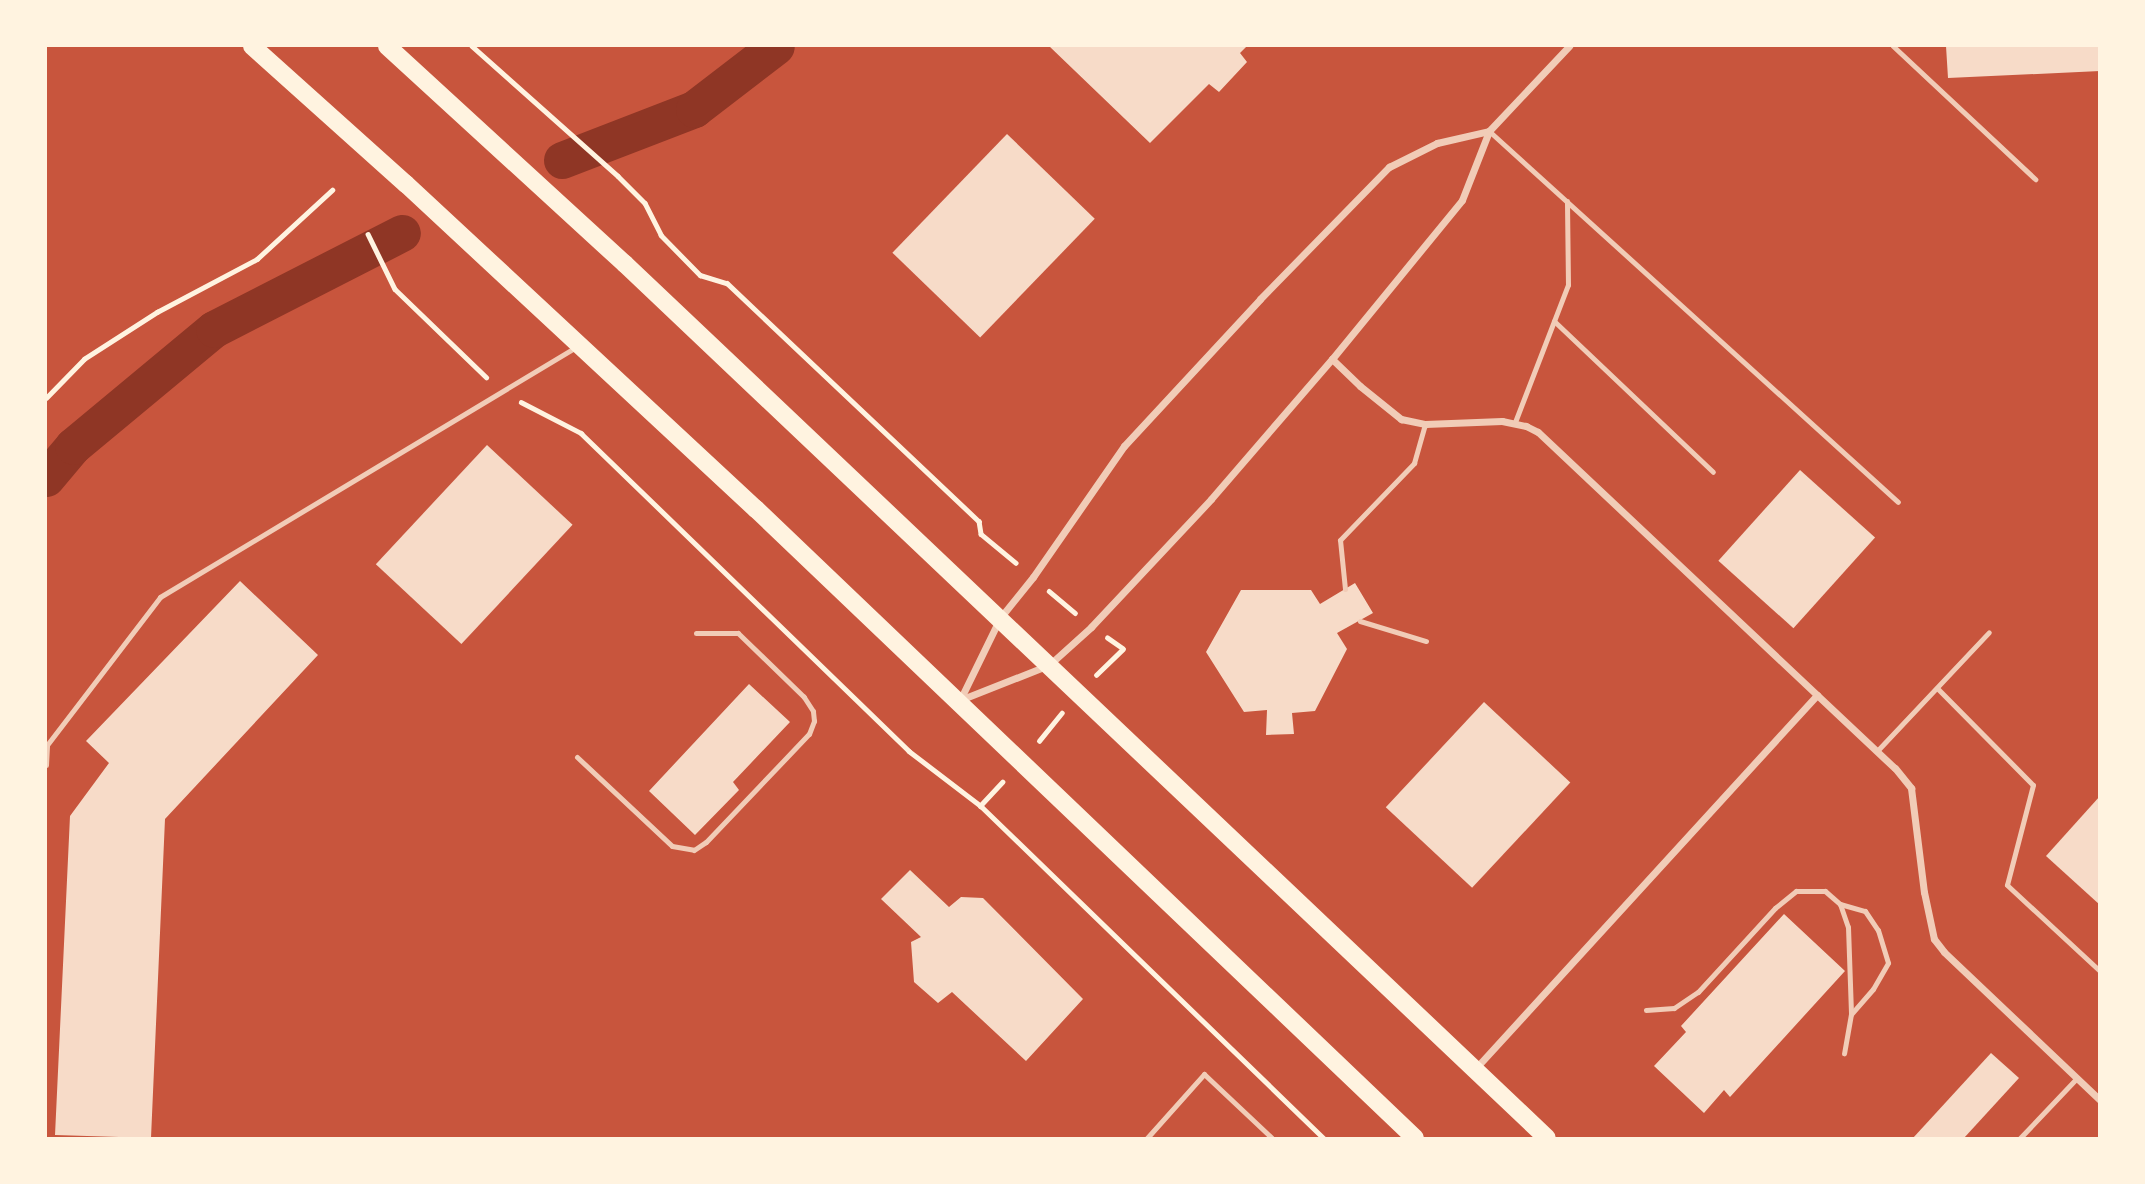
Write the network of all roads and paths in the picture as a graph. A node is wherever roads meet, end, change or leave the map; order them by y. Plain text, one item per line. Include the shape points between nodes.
1 (252, 46) edge
2 (387, 46) edge
3 (472, 46) edge
4 (1569, 46) edge
5 (1893, 46) edge
6 (1489, 131) junction
7 (618, 176) dead end
8 (2035, 179) dead end
9 (332, 190) dead end
10 (1567, 201) junction
11 (368, 234) dead end
12 (1555, 321) junction
13 (581, 345) junction
14 (1332, 359) junction
15 (503, 393) junction
16 (46, 398) edge
17 (1515, 422) junction
18 (1425, 424) junction
19 (1713, 472) dead end
20 (1898, 502) dead end
21 (1345, 589) dead end
22 (1000, 618) junction
23 (1360, 621) dead end
24 (1989, 632) dead end
25 (696, 633) dead end
26 (1426, 641) dead end
27 (1049, 665) junction
28 (1937, 688) junction
29 (1817, 695) junction
30 (960, 700) junction
31 (1877, 751) junction
32 (576, 757) dead end
33 (46, 765) edge
34 (981, 806) dead end
35 (1840, 904) junction
36 (2099, 971) edge
37 (1646, 1010) dead end
38 (1851, 1014) junction
39 (1844, 1053) dead end
40 (1474, 1070) junction
41 (2077, 1078) junction
42 (2099, 1100) edge
43 (1147, 1139) edge
44 (1272, 1139) edge
45 (1415, 1139) edge
46 (1548, 1139) edge
47 (2020, 1139) edge

1 - 13 main road
2 - 22 main road
3 - 7 path
4 - 6 street
5 - 8 lane
6 - 10 lane
6 - 14 street via 1462,200
6 - 22 street via 1437,143 1389,167 1124,446
9 - 16 path via 257,259 157,312 84,359
10 - 12 lane via 1568,285
10 - 20 lane
11 - 15 path via 395,289
12 - 17 lane
12 - 19 lane
13 - 15 lane
13 - 30 main road
14 - 18 street via 1390,412
14 - 27 street via 1211,499
15 - 33 lane via 160,597 47,745
15 - 34 path via 581,433 909,751
17 - 18 street
17 - 29 street via 1538,432
18 - 21 lane via 1414,463 1340,540
22 - 27 main road
22 - 30 street
23 - 26 lane
24 - 28 lane
25 - 32 lane via 738,633 804,697 814,721 809,734 706,842 694,850 672,846
27 - 30 street
27 - 40 main road
28 - 31 lane
28 - 36 lane via 2033,785 2007,885
29 - 31 street
29 - 40 street
30 - 45 main road
31 - 41 street via 1911,788 1934,939
35 - 37 lane via 1825,891 1796,891 1698,992 1674,1008
35 - 38 lane via 1848,927
35 - 38 lane via 1865,911 1878,930 1888,962 1874,989
38 - 39 lane
40 - 46 main road
41 - 42 street
41 - 47 lane
43 - 44 lane via 1204,1074

